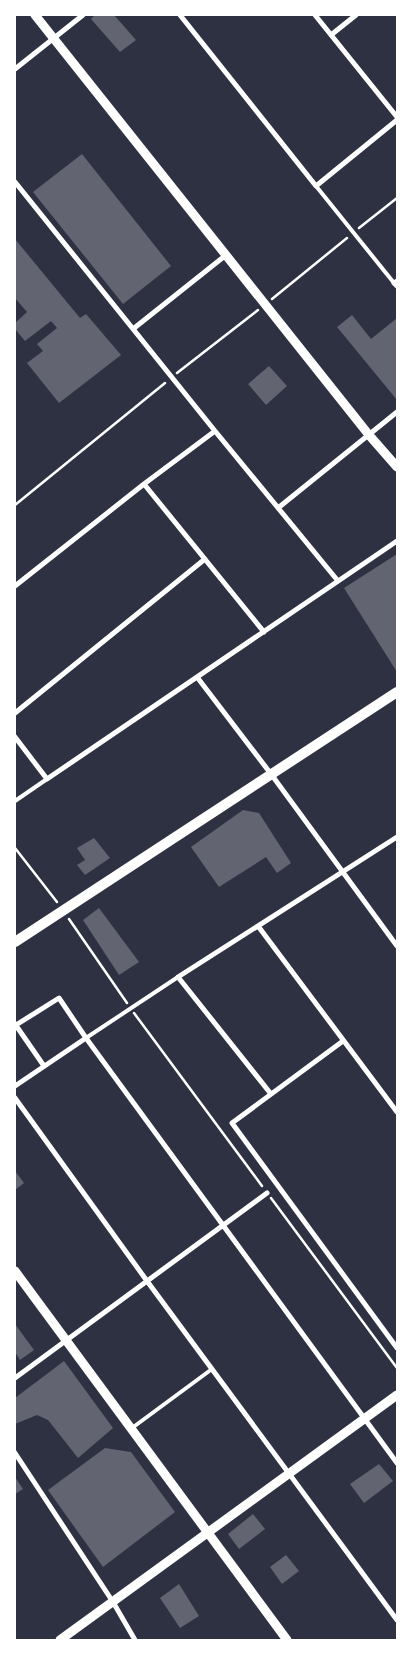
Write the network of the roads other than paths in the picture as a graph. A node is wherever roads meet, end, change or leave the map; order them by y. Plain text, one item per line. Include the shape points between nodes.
1 (35, 15) edge
2 (83, 15) edge
3 (180, 15) edge
4 (315, 15) edge
5 (356, 15) edge
6 (331, 35) junction
7 (53, 38) junction
8 (15, 69) edge
9 (397, 118) edge
10 (15, 182) edge
11 (316, 186) junction
12 (226, 255) junction
13 (396, 283) edge
14 (133, 328) junction
15 (397, 412) edge
16 (215, 431) junction
17 (369, 434) junction
18 (397, 467) edge
19 (144, 484) junction
20 (278, 508) junction
21 (397, 541) edge
22 (205, 559) junction
23 (338, 581) junction
24 (15, 586) edge
25 (264, 632) junction
26 (197, 677) junction
27 (397, 692) edge
28 (15, 712) edge
29 (15, 737) edge
30 (271, 774) junction
31 (47, 779) junction
32 (15, 801) edge
33 (397, 836) edge
34 (342, 872) junction
35 (258, 926) junction
36 (15, 942) edge
37 (397, 946) edge
38 (178, 977) junction
39 (16, 1024) edge
40 (86, 1038) junction
41 (343, 1041) junction
42 (44, 1066) junction
43 (15, 1086) edge
44 (271, 1094) junction
45 (15, 1098) edge
46 (397, 1112) edge
47 (267, 1193) road end
48 (223, 1225) junction
49 (15, 1271) edge
50 (147, 1281) junction
51 (66, 1341) junction
52 (397, 1348) edge
53 (212, 1369) junction
54 (15, 1378) edge
55 (397, 1395) edge
56 (365, 1419) junction
57 (132, 1429) junction
58 (15, 1453) edge
59 (397, 1463) edge
60 (289, 1472) junction
61 (208, 1532) junction
62 (113, 1602) junction
63 (397, 1620) edge
64 (60, 1640) edge
65 (135, 1640) edge
66 (287, 1640) edge

1 - 7 street
2 - 7 street
3 - 11 street
4 - 6 street
5 - 6 street
6 - 9 street
7 - 8 street
7 - 12 street
9 - 11 street
10 - 14 street
11 - 13 lane
12 - 14 street
12 - 17 street
14 - 16 street
15 - 17 street
16 - 19 street
16 - 20 street
17 - 18 street
17 - 20 street
19 - 22 street
19 - 24 street
20 - 23 street
21 - 23 street
22 - 25 street
22 - 28 street
23 - 25 street
25 - 26 street
26 - 30 street
26 - 31 street
27 - 30 main road
29 - 31 street
30 - 34 street
30 - 36 main road
31 - 32 lane
33 - 34 street
34 - 35 street
34 - 37 street
35 - 38 street
35 - 41 street
38 - 40 lane
38 - 44 street
39 - 40 street via 59,998
39 - 42 street
40 - 42 street
40 - 48 street
41 - 44 street
41 - 46 street
42 - 43 street
44 - 52 street via 232,1123
45 - 50 street
47 - 48 street
48 - 50 street
48 - 56 street
49 - 51 street
50 - 51 street
50 - 53 street
51 - 54 street
51 - 57 street
53 - 57 lane
53 - 60 street
55 - 56 street
56 - 59 street
56 - 60 street
57 - 61 street
58 - 62 street
60 - 61 street
60 - 63 street
61 - 62 street
61 - 66 street
62 - 64 street
62 - 65 street

